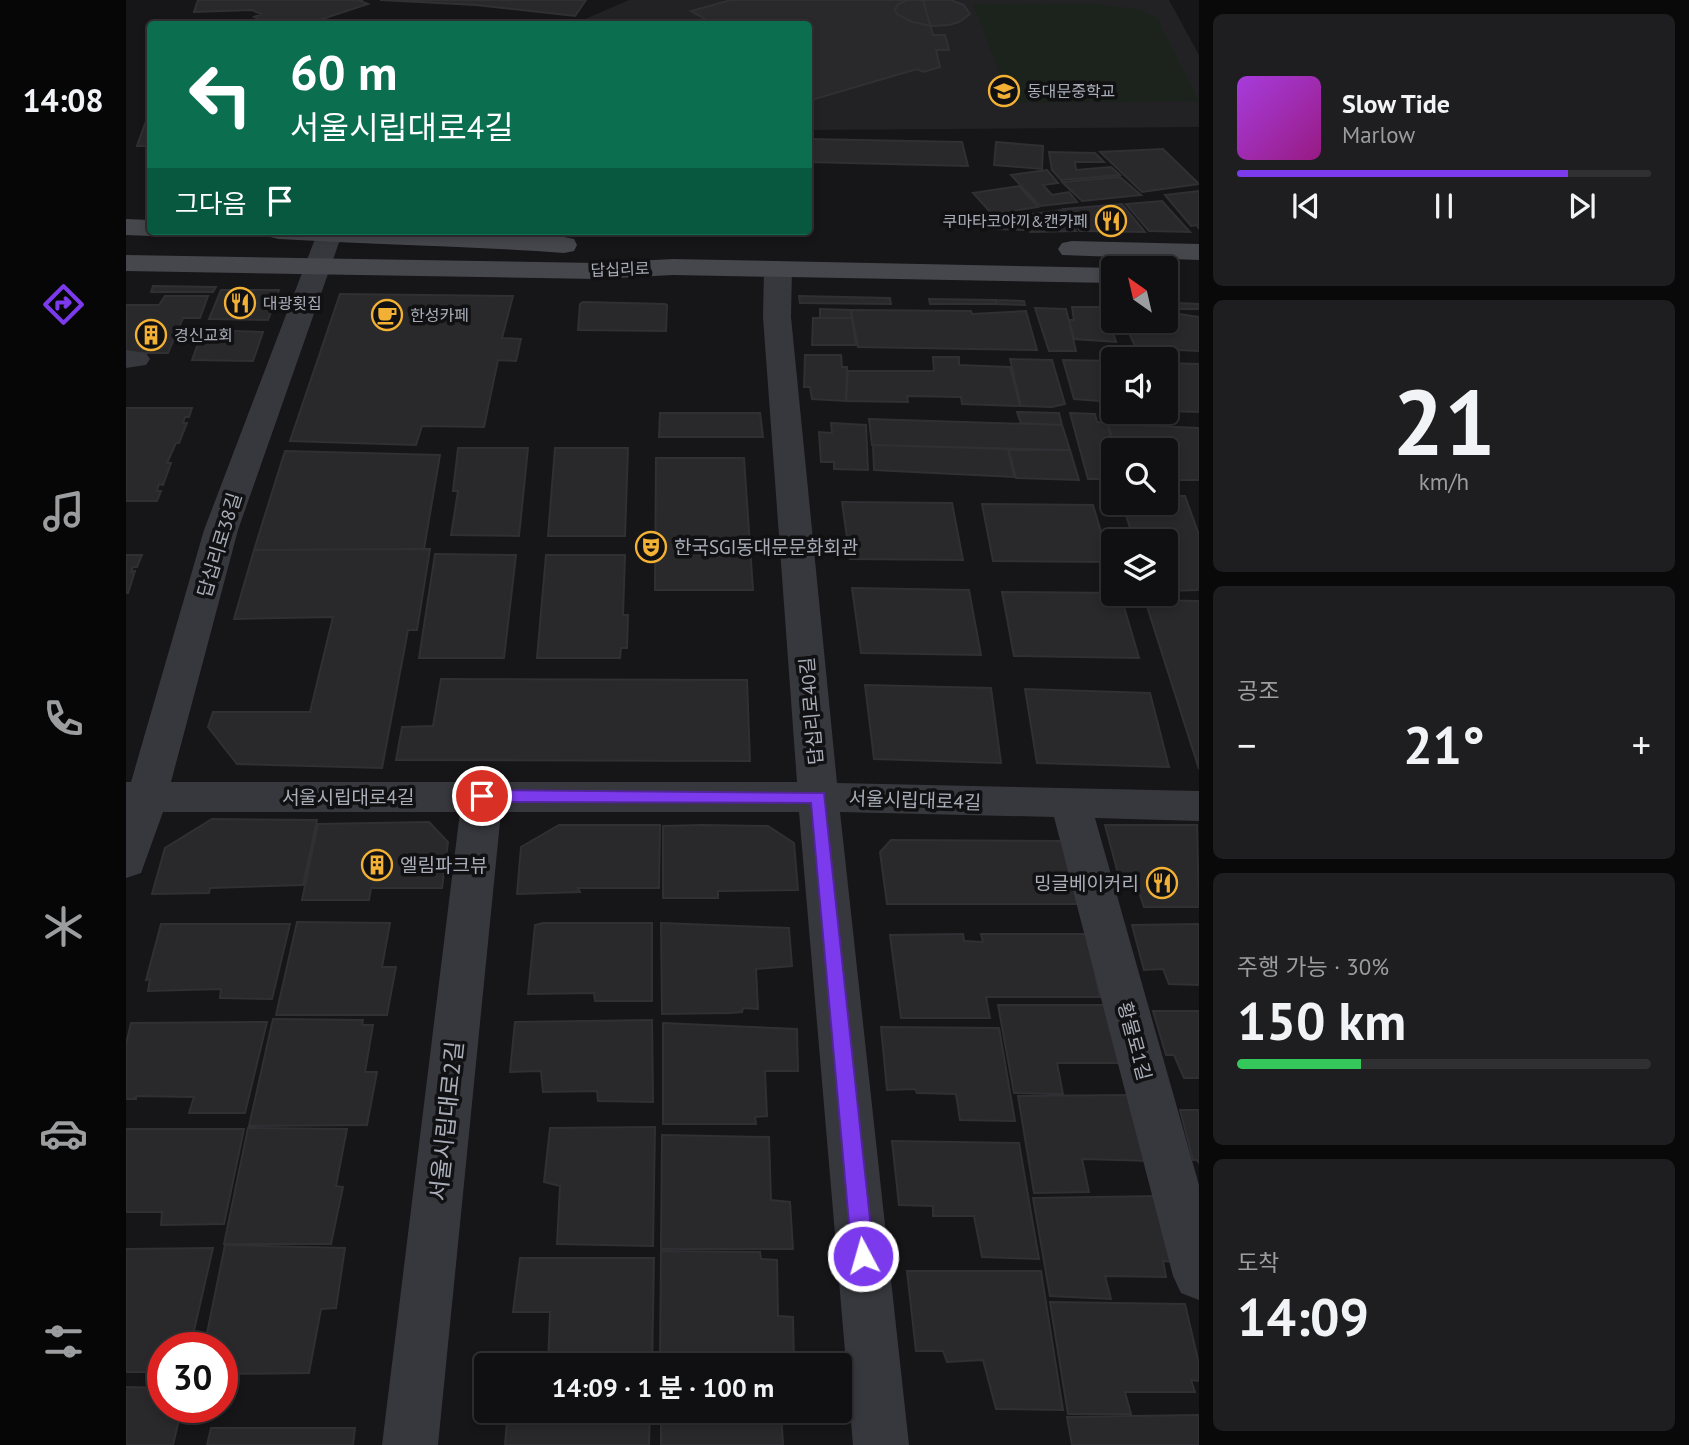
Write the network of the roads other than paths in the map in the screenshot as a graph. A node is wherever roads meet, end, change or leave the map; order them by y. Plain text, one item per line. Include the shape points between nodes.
1 (126, 227) edge
2 (147, 228) edge
3 (329, 235) edge
4 (352, 235) edge
5 (1199, 252) edge
6 (126, 263) edge
7 (318, 266) junction
8 (778, 269) junction
9 (1101, 275) edge
10 (1178, 276) edge
11 (1199, 277) edge
12 (482, 796) junction
13 (137, 797) edge
14 (818, 797) junction
15 (1071, 805) junction
16 (1199, 806) edge
17 (126, 862) edge
18 (1199, 1276) edge
19 (410, 1445) edge
20 (881, 1445) edge

1 - 2 main road
3 - 7 street, 답십리로38길
4 - 5 main road, 답십리로 via 601,246 673,242
6 - 7 main road, 답십리로
7 - 8 main road, 답십리로
7 - 13 street, 답십리로38길 via 221,530
8 - 9 main road, 답십리로
8 - 14 street, 답십리로40길 via 777,317
10 - 11 main road
12 - 13 street, 서울시립대로4길
12 - 14 street, 서울시립대로4길
12 - 19 street, 서울시립대로2길
13 - 17 street, 답십리로38길
14 - 15 street, 서울시립대로4길
14 - 20 street, 답십리로40길
15 - 16 street, 서울시립대로4길
15 - 18 street, 황물로1길

